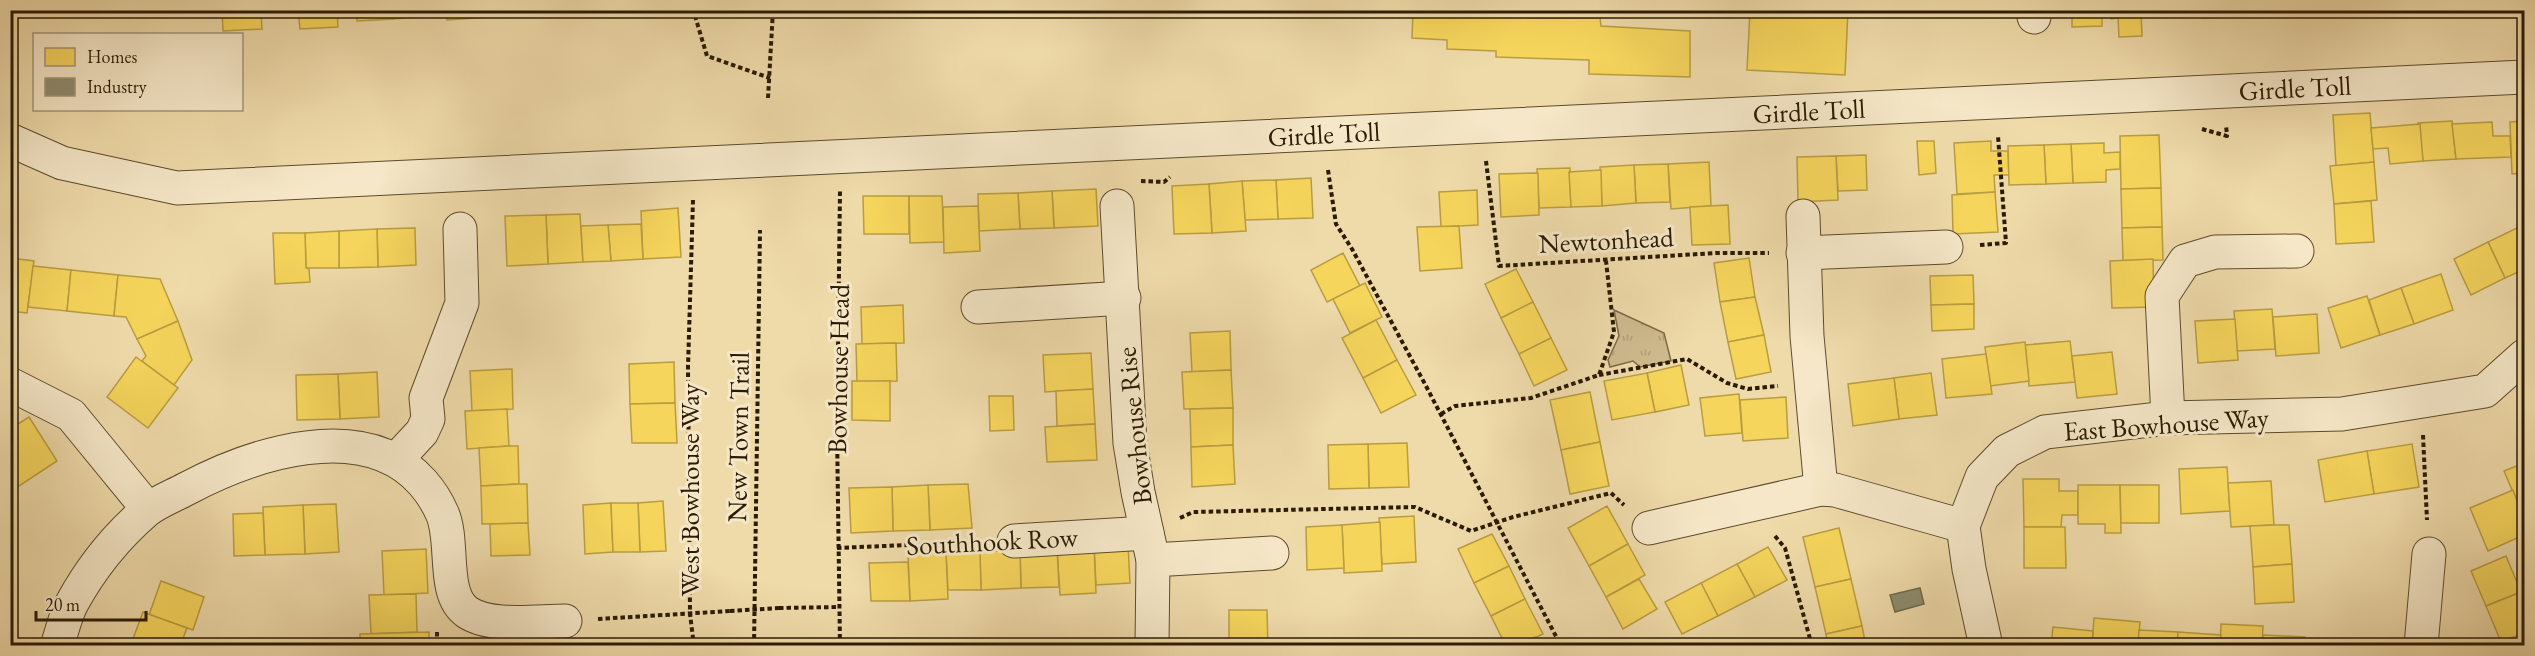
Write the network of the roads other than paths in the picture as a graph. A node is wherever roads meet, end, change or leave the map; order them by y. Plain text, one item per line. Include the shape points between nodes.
1 (2524, 77) edge
2 (10, 140) edge
3 (1117, 206) dead end
4 (1803, 216) dead end
5 (460, 229) dead end
6 (1946, 247) road end
7 (2297, 250) dead end
8 (1803, 253) junction
9 (1124, 298) junction
10 (978, 307) dead end
11 (2524, 356) edge
12 (10, 384) edge
13 (2168, 418) junction
14 (396, 460) junction
15 (1821, 489) junction
16 (148, 509) junction
17 (1963, 526) junction
18 (1649, 528) road end
19 (1014, 541) road end
20 (1150, 547) junction
21 (1272, 553) dead end
22 (2429, 554) road end
23 (565, 621) road end
24 (57, 645) edge
25 (1152, 645) edge
26 (1986, 645) edge
27 (2421, 645) edge

1 - 2 street, Girdle Toll via 177,188 62,163
3 - 9 street, Bowhouse Rise
4 - 8 street
5 - 14 street via 462,303 426,398 428,419 422,432
6 - 8 street
7 - 13 street via 2215,252 2185,261 2162,296
8 - 15 street
9 - 10 street
9 - 20 street, Bowhouse Rise via 1130,444
11 - 13 street, East Bowhouse Way via 2485,391 2342,414
12 - 16 street via 71,415
13 - 17 street, East Bowhouse Way via 2045,432 2007,451 1982,477
14 - 16 street via 354,446 308,447 249,462 205,479
14 - 23 street via 423,483 443,514 452,591 465,611 487,621
15 - 17 street
15 - 18 street
16 - 24 street via 102,555 71,604
17 - 26 street, East Bowhouse Way
19 - 20 street, Southhook Row
20 - 21 street, Southhook Row
20 - 25 street, Bowhouse Rise
22 - 27 street

